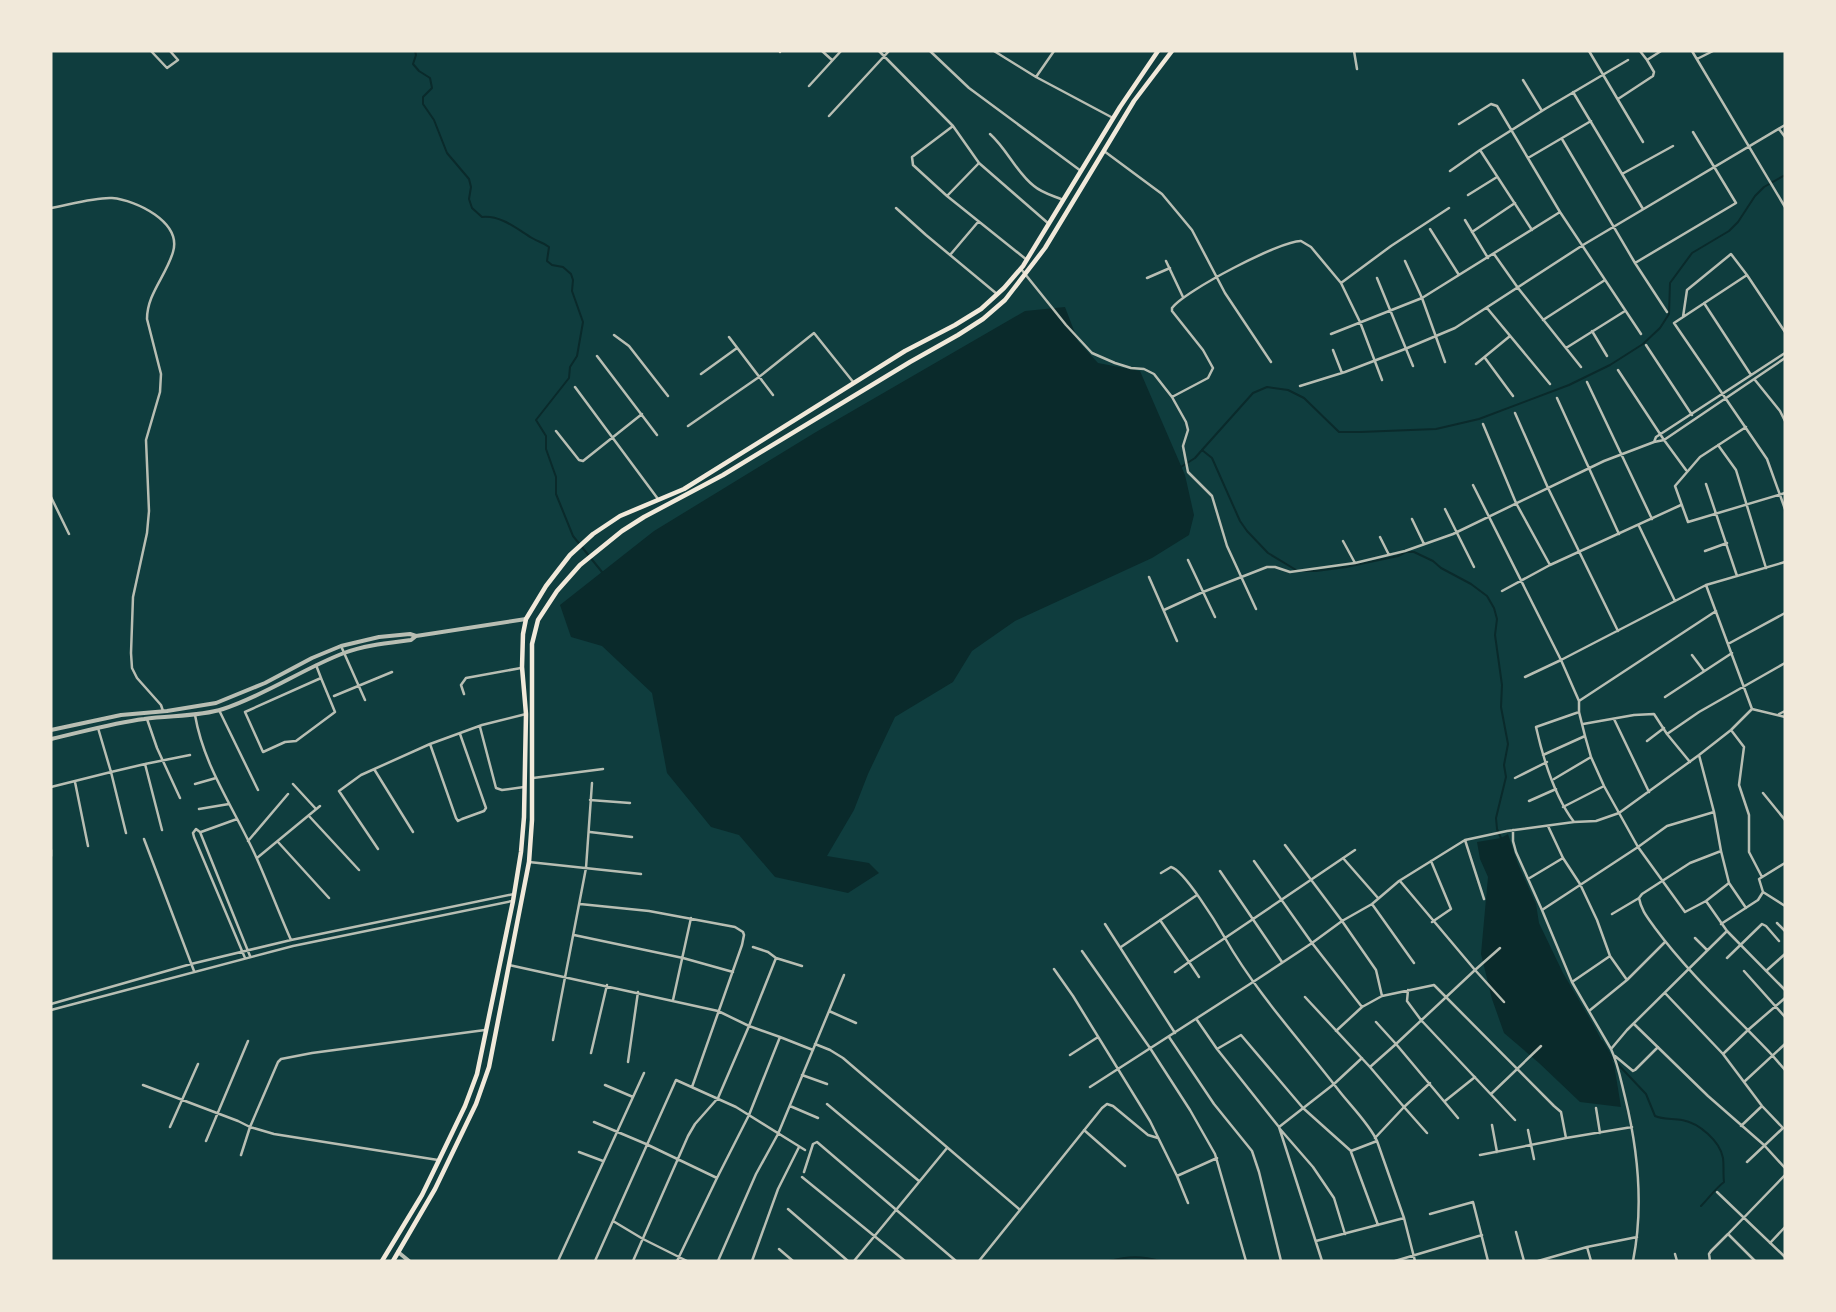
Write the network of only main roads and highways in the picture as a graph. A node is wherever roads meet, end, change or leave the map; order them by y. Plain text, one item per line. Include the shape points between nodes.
1 (1158, 51) edge
2 (1172, 51) edge
3 (524, 790) junction
4 (532, 792) junction
5 (446, 1147) junction
6 (454, 1150) junction
7 (382, 1261) edge
8 (393, 1261) edge

1 - 3 highway via 1020,269 982,309 905,351 684,489 620,516 570,555 526,619 523,634
2 - 4 highway via 1134,101 1045,248 1005,300 975,324 715,479 644,517 602,546 557,591 538,620 532,644
3 - 4 highway
3 - 5 highway via 521,852 487,1030 477,1074
4 - 6 highway via 529,862 489,1067
5 - 6 highway
5 - 7 highway via 422,1195
6 - 8 highway via 435,1190

